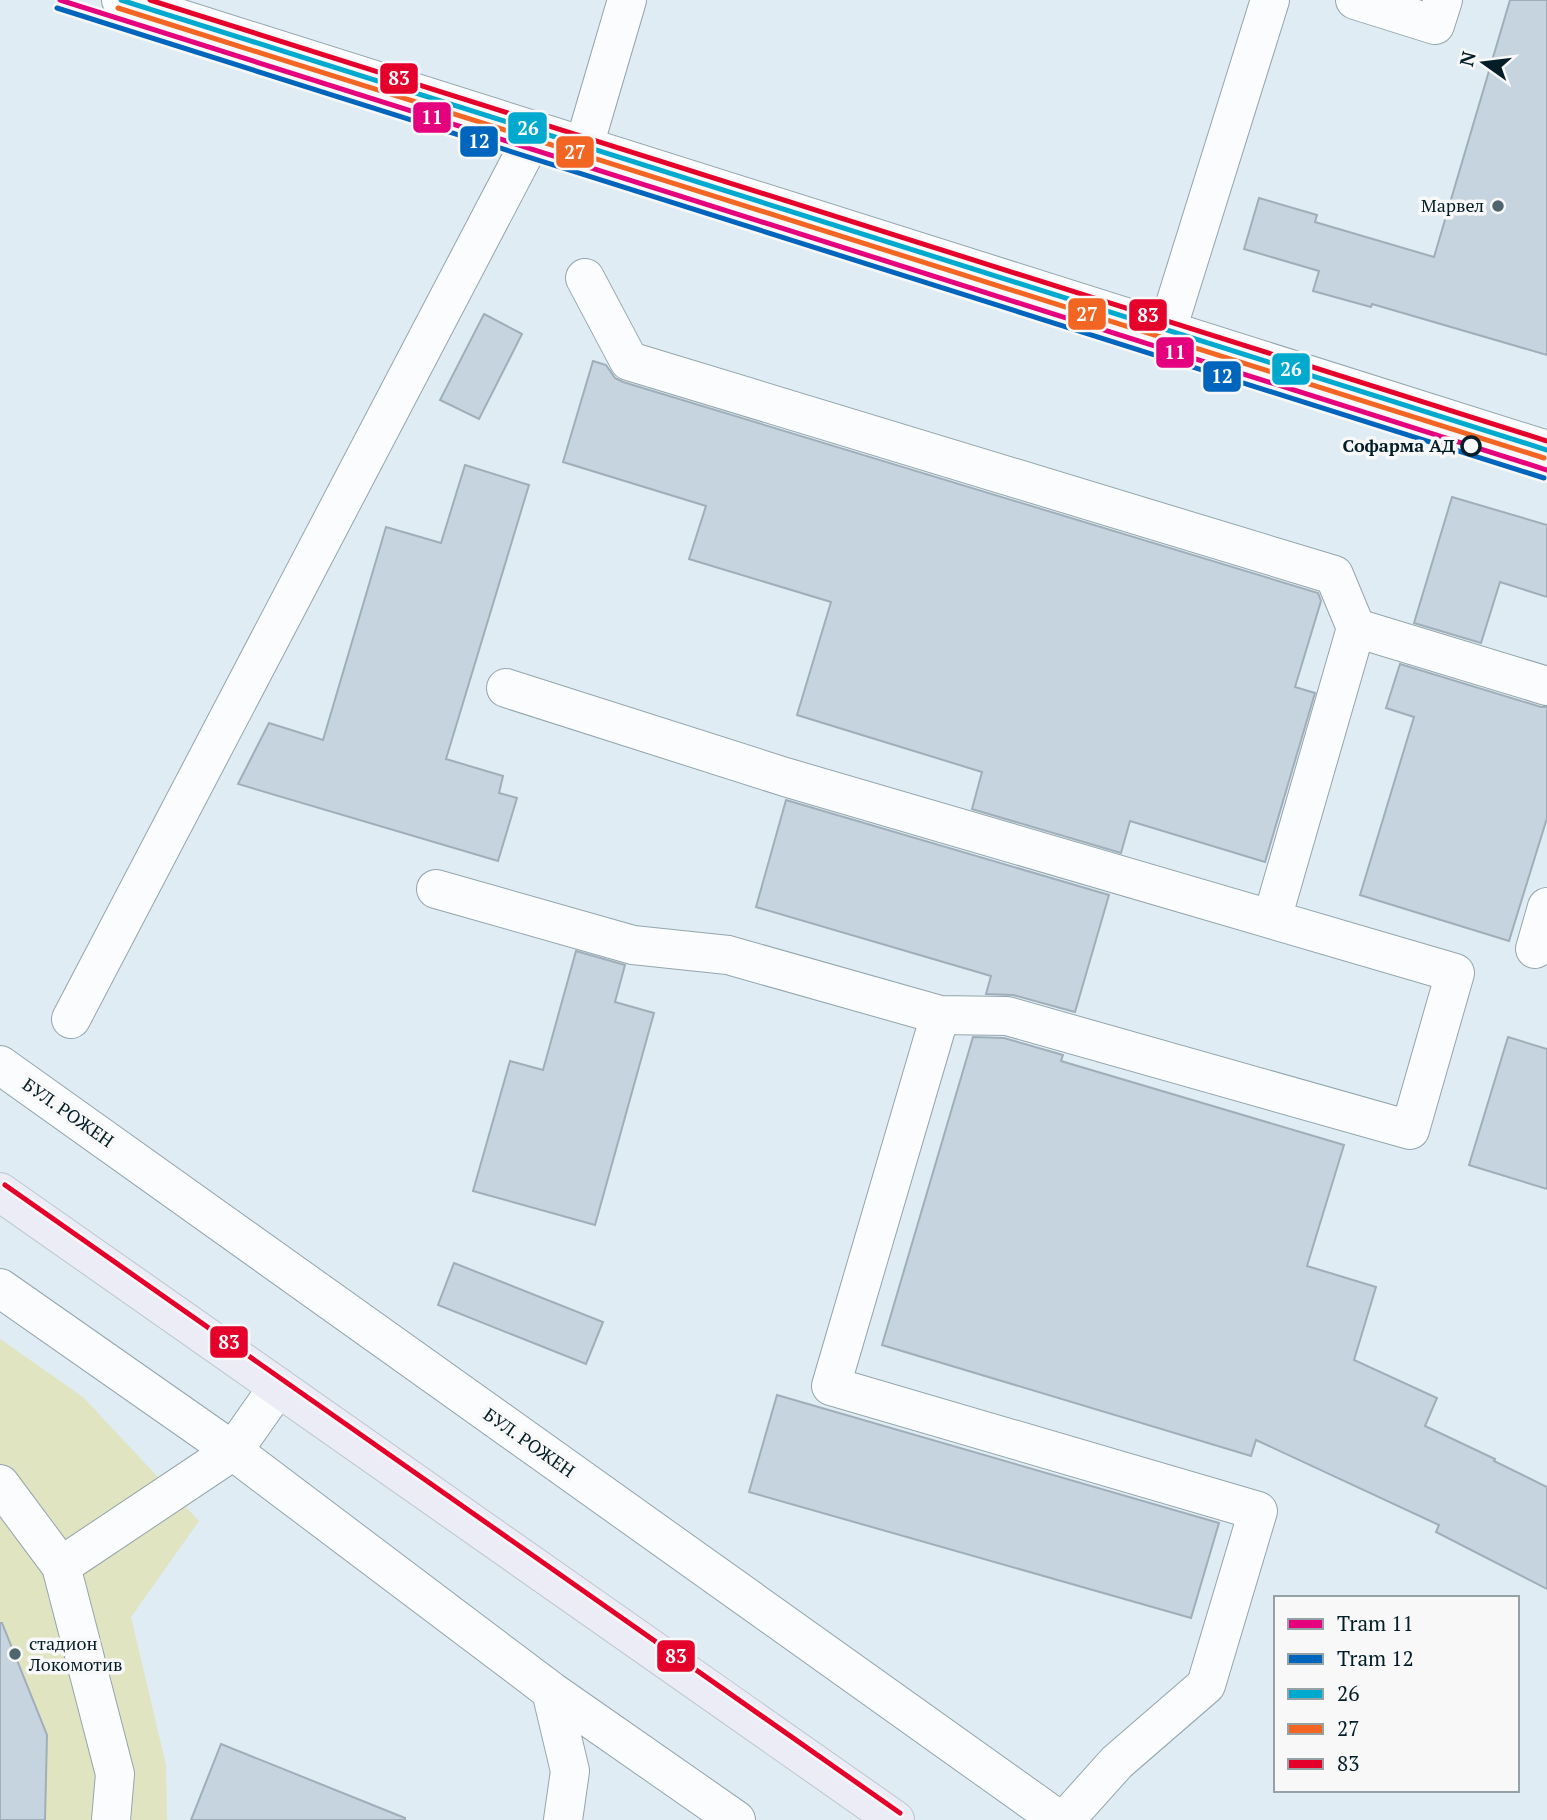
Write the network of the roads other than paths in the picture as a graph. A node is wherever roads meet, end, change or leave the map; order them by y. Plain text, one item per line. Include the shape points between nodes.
1 (121, 0) edge
2 (627, 0) edge
3 (1270, 0) edge
4 (1355, 0) edge
5 (1443, 0) edge
6 (536, 131) junction
7 (584, 146) junction
8 (585, 278) dead end
9 (1167, 330) junction
10 (1547, 450) edge
11 (1356, 628) junction
12 (1547, 686) edge
13 (506, 688) dead end
14 (436, 889) dead end
15 (1547, 907) edge
16 (1272, 919) junction
17 (1535, 949) dead end
18 (940, 1015) junction
19 (71, 1019) dead end
20 (0, 1065) edge
21 (0, 1192) edge
22 (0, 1288) edge
23 (278, 1387) junction
24 (233, 1451) junction
25 (0, 1484) edge
26 (61, 1566) junction
27 (551, 1691) junction
28 (111, 1820) edge
29 (563, 1820) edge
30 (736, 1820) edge
31 (895, 1820) edge
32 (1059, 1820) edge
33 (1065, 1820) edge

1 - 6 street
2 - 7 street
3 - 9 street
4 - 5 street via 1435,25
6 - 7 street
6 - 19 street
7 - 9 street
8 - 11 street via 629,360 1334,575
9 - 10 street
11 - 12 street
11 - 16 street
13 - 16 street via 785,777
14 - 18 street via 633,946 728,954
15 - 17 street
16 - 18 street via 1455,973 1410,1130 1007,1016
18 - 33 street via 831,1386 1258,1511 1206,1685 1117,1762
20 - 32 street, БУЛ. РОЖЕН
21 - 23 main road
22 - 24 street
23 - 24 street
23 - 31 main road
24 - 26 street
24 - 27 street
25 - 26 street
26 - 28 street via 115,1774
27 - 29 street via 570,1771
27 - 30 street

